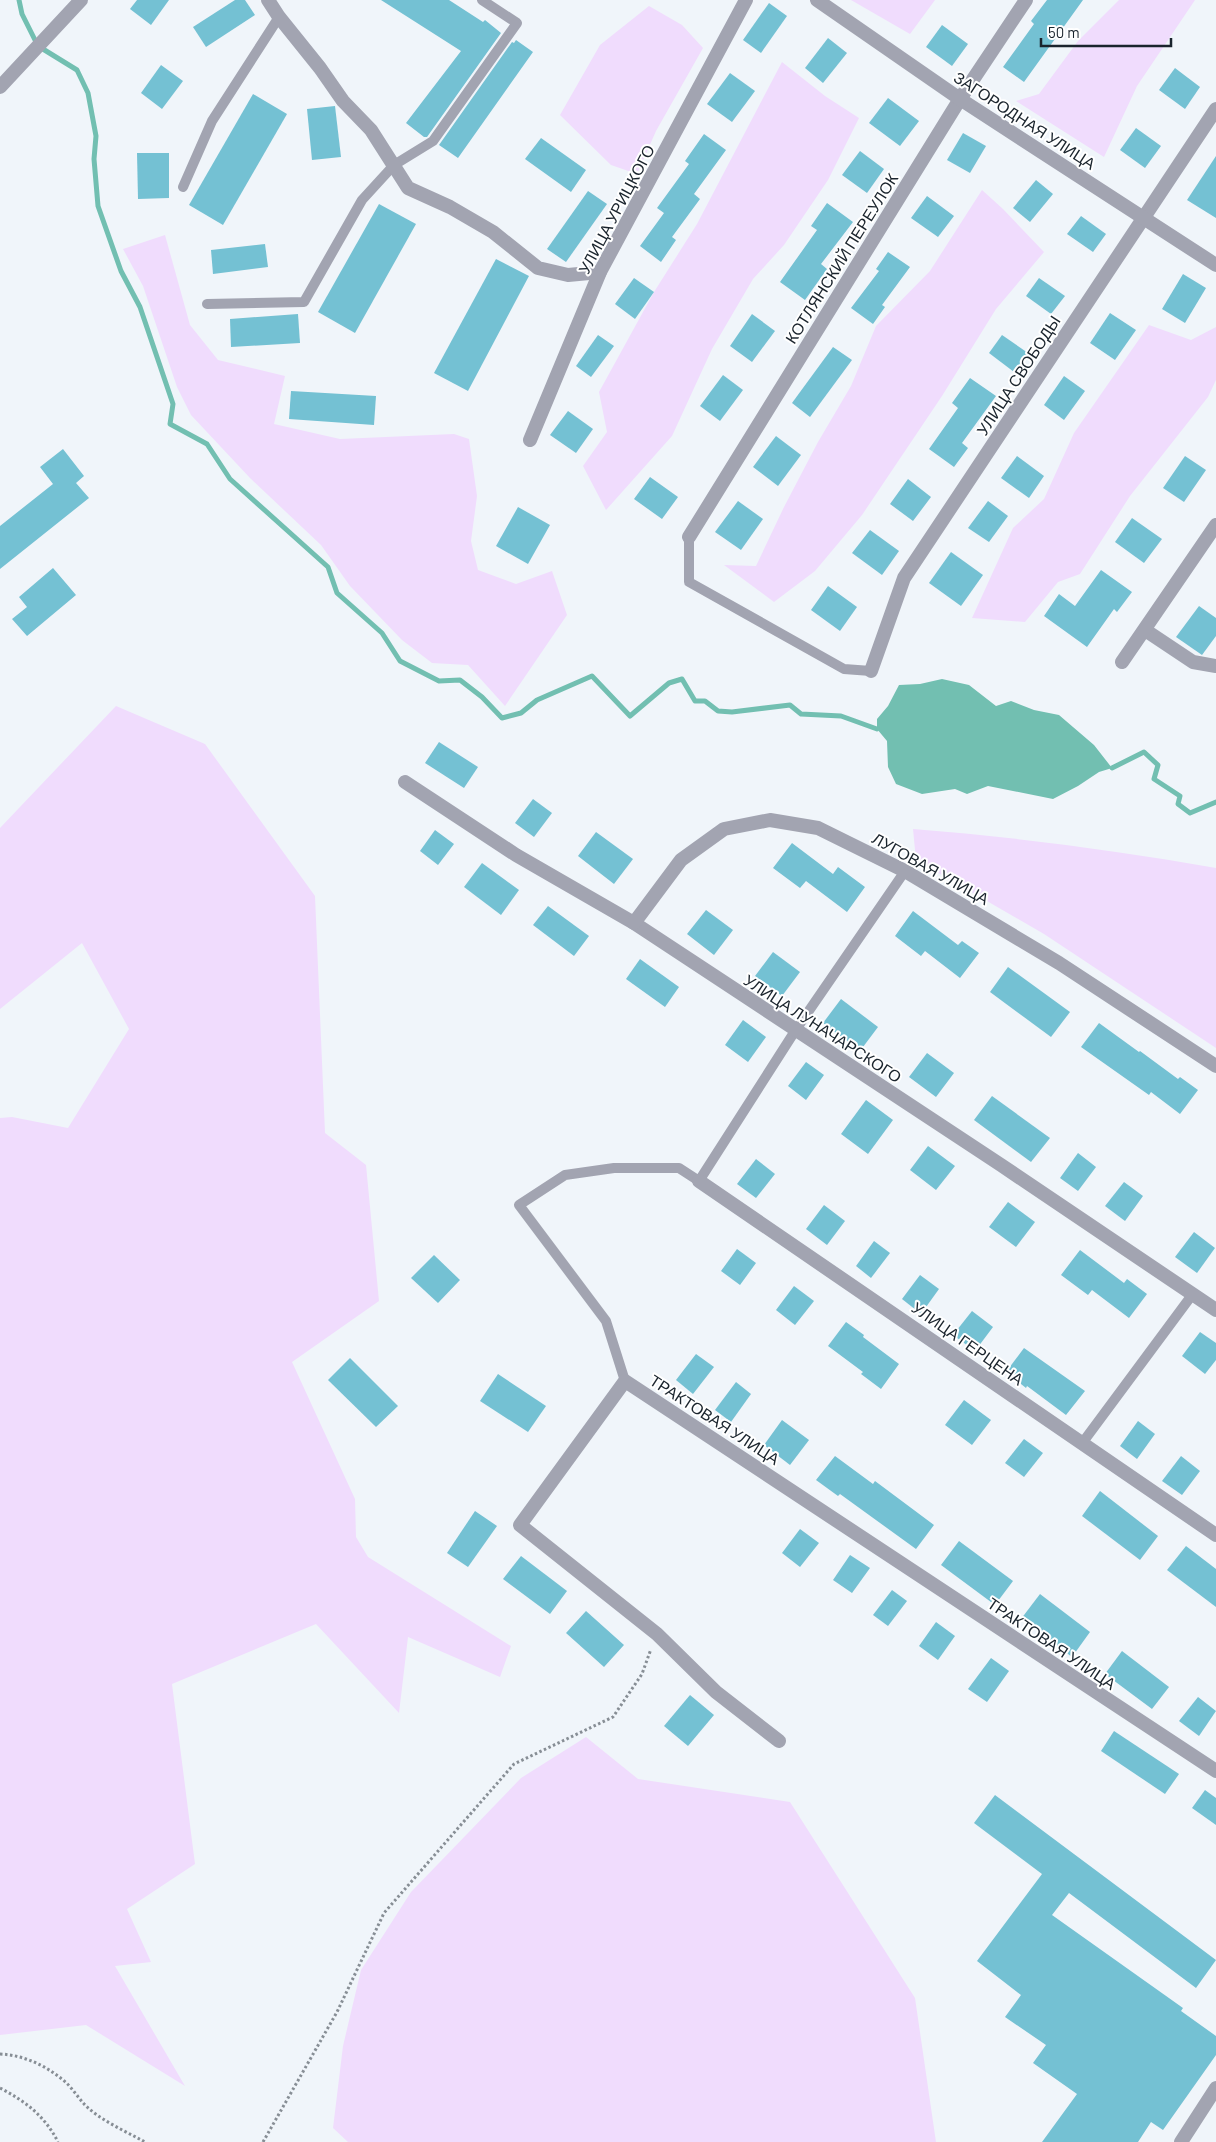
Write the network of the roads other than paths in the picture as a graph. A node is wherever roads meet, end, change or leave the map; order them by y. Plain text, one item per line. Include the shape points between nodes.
1 (81, 0) edge
2 (268, 0) edge
3 (482, 0) edge
4 (746, 0) edge
5 (816, 0) edge
6 (1026, 0) edge
7 (279, 17) junction
8 (0, 87) edge
9 (960, 99) junction
10 (1216, 110) edge
11 (394, 165) junction
12 (183, 188) dead end
13 (1142, 218) junction
14 (1216, 265) edge
15 (600, 272) junction
16 (207, 304) dead end
17 (530, 440) dead end
18 (1216, 525) edge
19 (689, 537) joint
20 (1145, 630) junction
21 (1122, 662) dead end
22 (1216, 666) edge
23 (872, 671) joint
24 (405, 782) dead end
25 (905, 871) junction
26 (634, 923) junction
27 (795, 1031) junction
28 (1216, 1066) edge
29 (699, 1181) junction
30 (1192, 1295) junction
31 (1216, 1310) edge
32 (625, 1381) junction
33 (1082, 1442) junction
34 (1216, 1535) edge
35 (779, 1741) dead end
36 (1216, 1771) edge
37 (1216, 2088) edge
38 (1181, 2142) edge

1 - 8 street
2 - 7 street
3 - 11 lane via 517,23 433,141
4 - 15 street, УЛИЦА УРИЦКОГО
5 - 9 street, ЗАГОРОДНАЯ УЛИЦА
6 - 9 street, КОТЛЯНСКИЙ ПЕРЕУЛОК
7 - 11 street via 343,101 371,130
7 - 12 lane via 212,121
9 - 13 street, ЗАГОРОДНАЯ УЛИЦА
9 - 19 street, КОТЛЯНСКИЙ ПЕРЕУЛОК
10 - 13 street, УЛИЦА СВОБОДЫ
11 - 15 street via 408,188 493,232 538,268 568,275
11 - 16 lane via 362,200 304,302
13 - 14 street, ЗАГОРОДНАЯ УЛИЦА
13 - 23 street, УЛИЦА СВОБОДЫ via 904,578
15 - 17 street, УЛИЦА УРИЦКОГО
18 - 20 street
19 - 23 lane via 689,582 844,670
20 - 21 street
20 - 22 street via 1193,662
24 - 26 street, УЛИЦА ЛУНАЧАРСКОГО via 516,855
25 - 26 street, ЛУГОВАЯ УЛИЦА via 818,828 770,820 724,829 681,860
25 - 27 lane
25 - 28 street, ЛУГОВАЯ УЛИЦА via 1059,963
26 - 27 street, УЛИЦА ЛУНАЧАРСКОГО
27 - 29 lane
27 - 30 street, УЛИЦА ЛУНАЧАРСКОГО
29 - 32 lane via 679,1168 604,1169 565,1175 519,1205 606,1321
29 - 33 street, УЛИЦА ГЕРЦЕНА
30 - 31 street, УЛИЦА ЛУНАЧАРСКОГО
30 - 33 lane
32 - 35 street, ТРАКТОВАЯ УЛИЦА via 520,1525 657,1634 716,1692
32 - 36 street, ТРАКТОВАЯ УЛИЦА
33 - 34 street, УЛИЦА ГЕРЦЕНА
37 - 38 street

